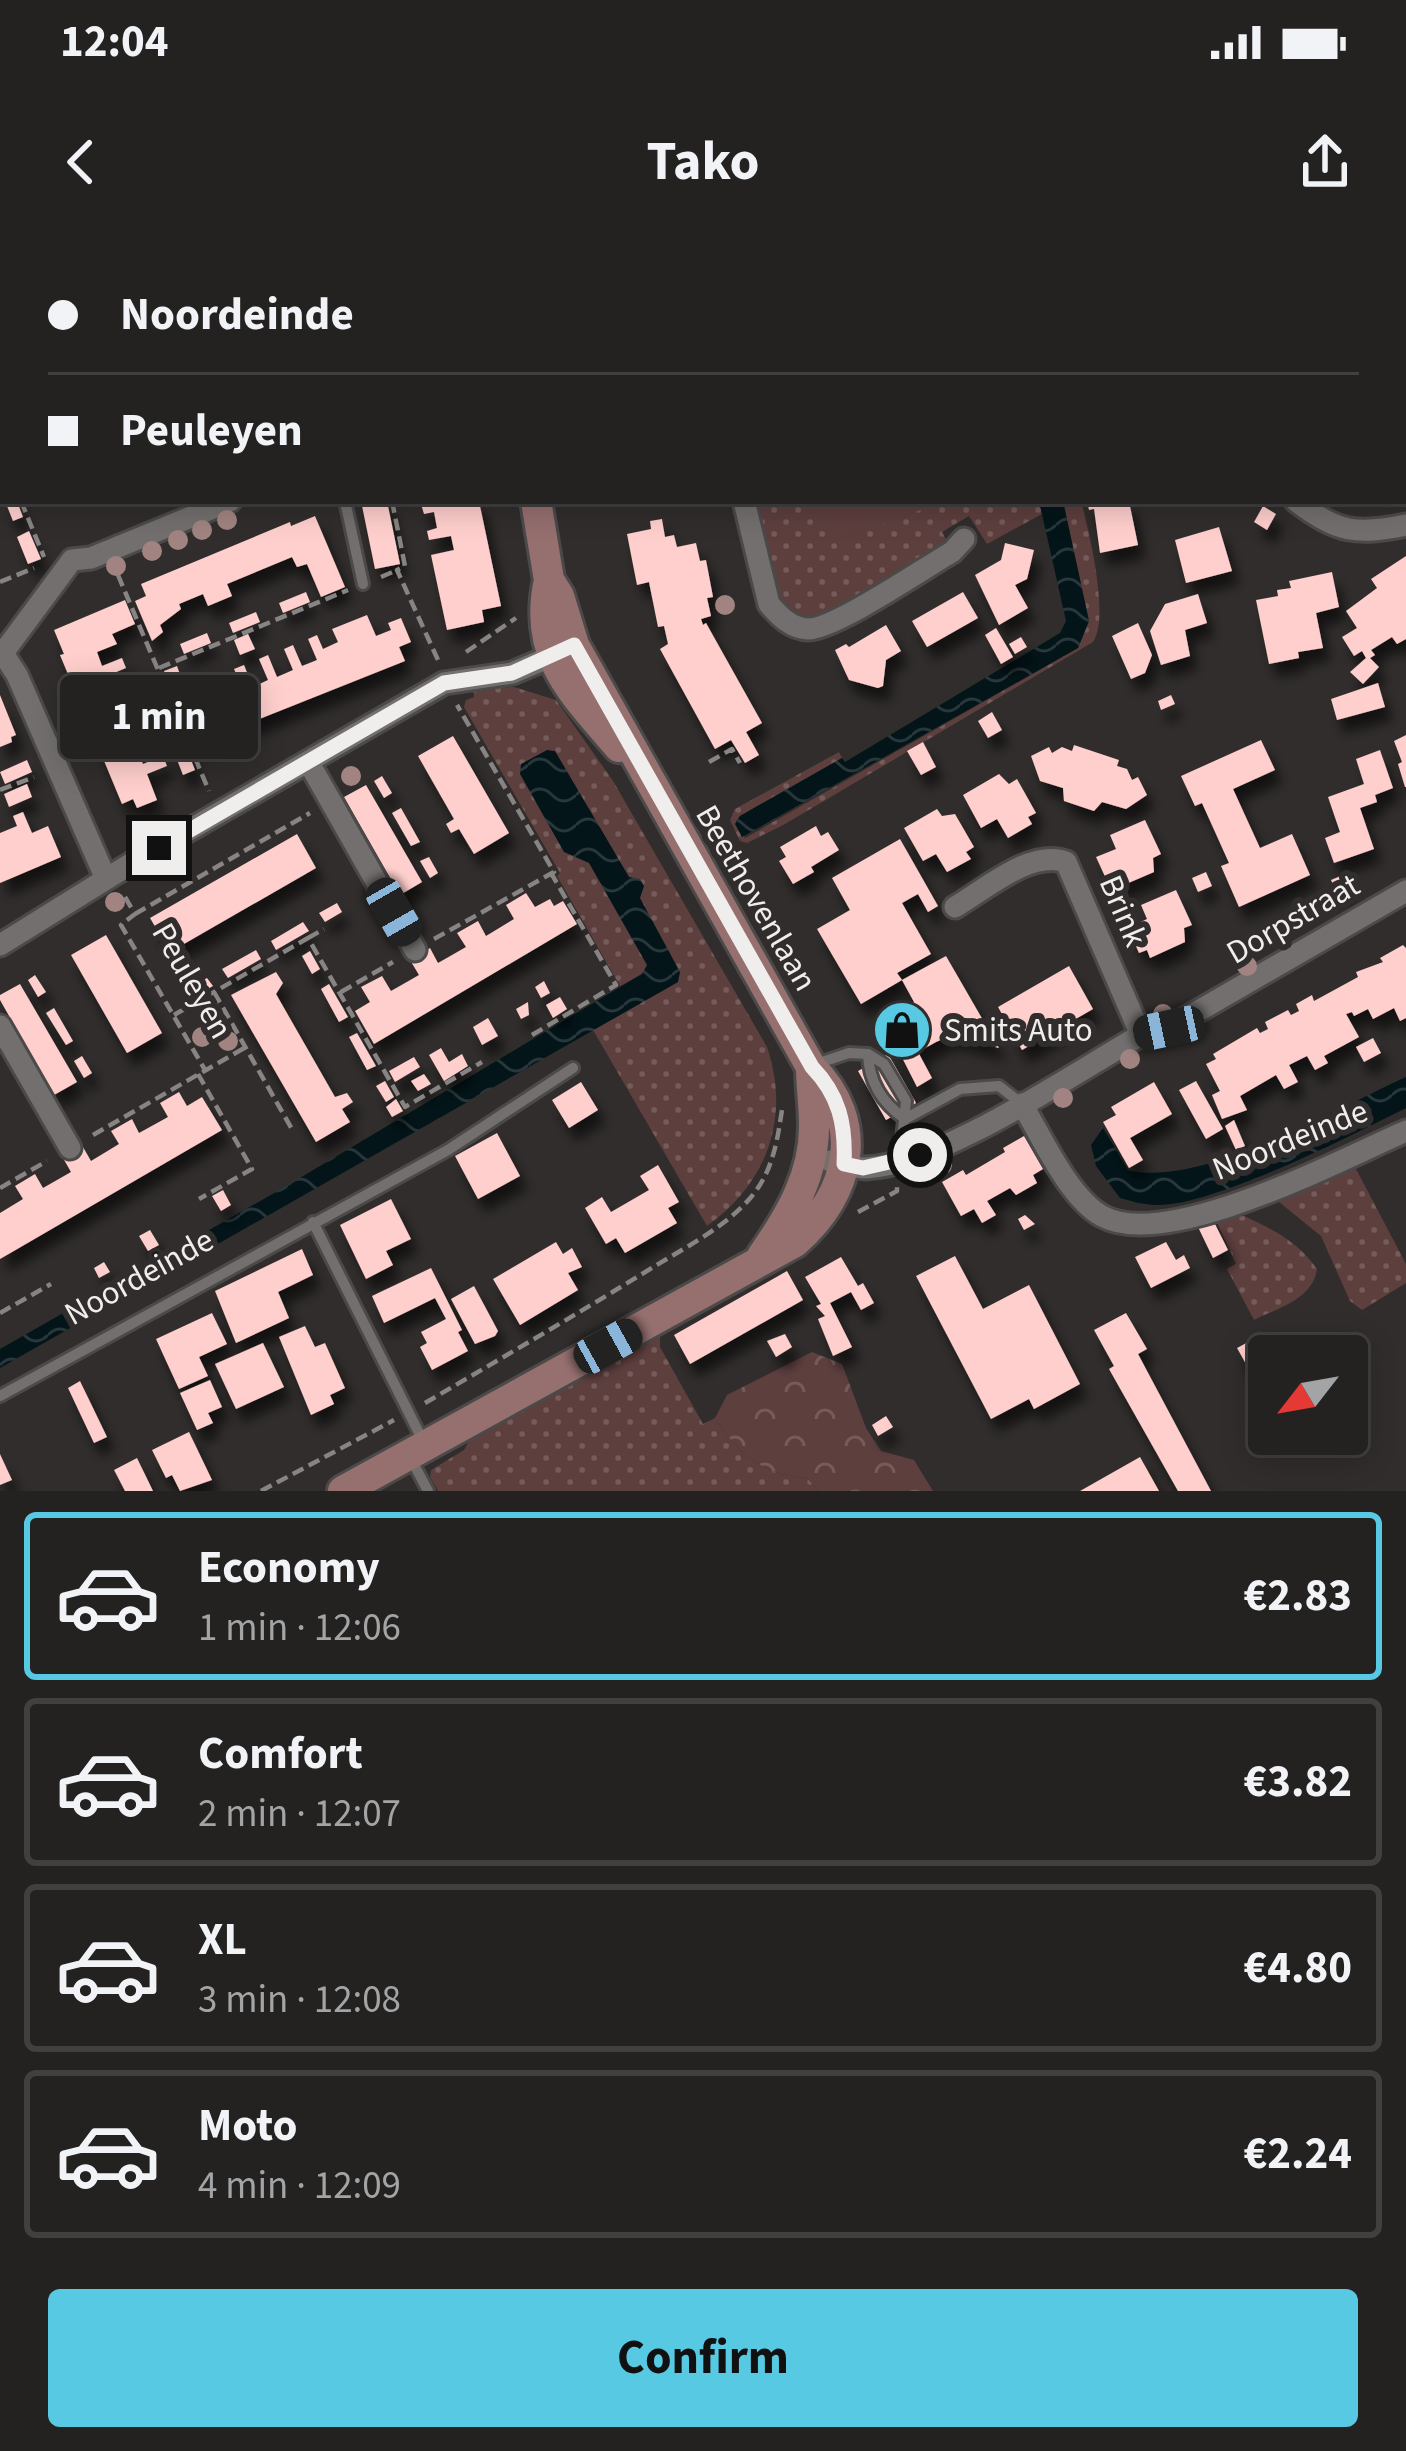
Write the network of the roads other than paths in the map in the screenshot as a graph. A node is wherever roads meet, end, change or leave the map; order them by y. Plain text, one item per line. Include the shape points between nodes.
1 (223, 504) edge
2 (346, 504) edge
3 (536, 504) edge
4 (745, 504) edge
5 (1301, 504) edge
6 (1406, 525) edge
7 (964, 539) dead end
8 (363, 584) road end
9 (563, 651) junction
10 (2, 656) edge
11 (309, 763) junction
12 (109, 877) junction
13 (1406, 891) edge
14 (955, 907) dead end
15 (0, 945) edge
16 (415, 950) road end
17 (0, 1026) edge
18 (1141, 1034) junction
19 (812, 1067) junction
20 (573, 1068) dead end
21 (1022, 1104) junction
22 (905, 1119) junction
23 (1406, 1131) edge
24 (70, 1148) road end
25 (812, 1157) junction
26 (899, 1162) junction
27 (844, 1164) junction
28 (313, 1222) junction
29 (758, 1261) junction
30 (0, 1396) edge
31 (412, 1452) junction
32 (343, 1491) edge
33 (428, 1491) edge

1 - 10 street via 72,560
2 - 8 lane
3 - 9 main road, Beethovenlaan via 549,580 544,618
4 - 7 street via 769,604 806,629 852,610
5 - 6 street via 1363,534
9 - 11 street via 497,676 444,678
9 - 19 main road, Beethovenlaan via 578,704 639,766
10 - 12 street
11 - 12 street
11 - 16 street
12 - 15 street
13 - 18 street, Dorpstraat via 1169,1028
14 - 18 street, Brink via 1035,861 1066,862
17 - 24 street
18 - 21 street, Dorpstraat
19 - 22 lane via 868,1054 884,1064 906,1101
19 - 25 main road, Beethovenlaan
19 - 27 main road, Beethovenlaan via 839,1104
20 - 28 lane, Noordeinde via 448,1150
21 - 22 lane via 999,1086 960,1089
21 - 23 street, Noordeinde via 1069,1184 1102,1216 1142,1225 1247,1202
21 - 26 street
22 - 26 lane
25 - 27 street
25 - 29 main road
26 - 27 street
27 - 29 main road via 819,1221
28 - 30 lane, Noordeinde
28 - 31 lane via 408,1412
29 - 31 main road
31 - 32 main road
31 - 33 lane

